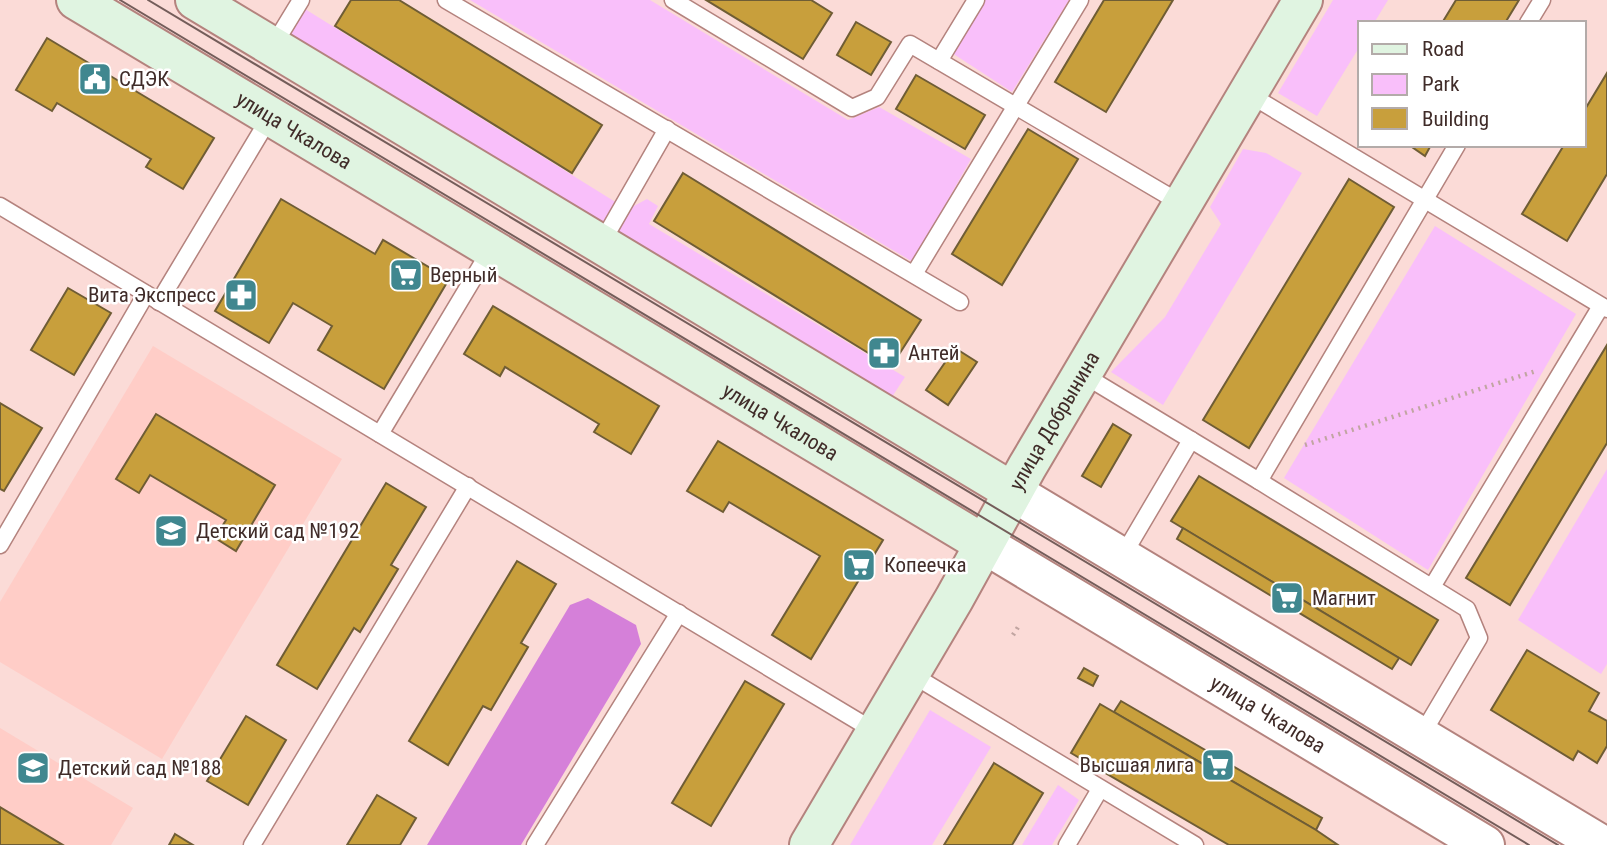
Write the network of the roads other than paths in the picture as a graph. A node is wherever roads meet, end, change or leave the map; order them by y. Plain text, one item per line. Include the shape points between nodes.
1 (76, 0) edge
2 (195, 0) edge
3 (300, 0) edge
4 (446, 0) edge
5 (673, 0) edge
6 (976, 0) edge
7 (1080, 0) edge
8 (1303, 0) edge
9 (1542, 0) edge
10 (1529, 21) edge
11 (273, 46) junction
12 (939, 61) junction
13 (1247, 93) junction
14 (1016, 106) junction
15 (270, 117) junction
16 (667, 129) junction
17 (1456, 147) edge
18 (1425, 200) junction
19 (1182, 204) junction
20 (0, 206) edge
21 (601, 244) junction
22 (491, 249) junction
23 (914, 274) junction
24 (153, 298) junction
25 (960, 302) dead end
26 (1604, 307) edge
27 (1082, 374) junction
28 (380, 434) junction
29 (1191, 440) junction
30 (1259, 481) junction
31 (468, 486) junction
32 (1013, 492) junction
33 (984, 544) junction
34 (0, 545) edge
35 (1122, 557) junction
36 (1432, 587) junction
37 (679, 613) junction
38 (911, 674) junction
39 (876, 732) junction
40 (1421, 736) junction
41 (1100, 789) junction
42 (1607, 836) edge
43 (252, 845) edge
44 (536, 845) edge
45 (809, 845) edge
46 (1067, 845) edge
47 (1195, 845) edge
48 (1485, 845) edge
49 (1602, 845) edge

1 - 15 main road, улица Чкалова
2 - 11 main road
3 - 11 lane
4 - 16 lane
5 - 12 lane via 852,108 877,97 910,44
6 - 12 lane
7 - 14 lane
8 - 13 main road, улица Добрынина
9 - 10 lane
11 - 21 main road
12 - 14 lane
13 - 18 lane
13 - 19 main road, улица Добрынина
14 - 19 lane
14 - 23 lane
15 - 22 main road, улица Чкалова
15 - 24 lane
16 - 21 lane
16 - 23 lane
17 - 18 lane
18 - 26 lane
18 - 30 lane
19 - 27 main road, улица Добрынина
20 - 24 lane
21 - 32 main road
22 - 28 lane
22 - 33 main road, улица Чкалова
23 - 25 lane
24 - 28 lane
24 - 34 lane
26 - 36 lane
27 - 29 lane
27 - 32 main road, улица Добрынина
28 - 31 lane
29 - 30 lane
29 - 35 lane
30 - 36 lane
31 - 37 lane
31 - 43 lane
32 - 33 main road, улица Добрынина
32 - 35 street
33 - 38 main road, улица Добрынина
33 - 48 street, улица Чкалова
35 - 40 street
36 - 40 lane via 1467,609 1479,638
37 - 39 lane
37 - 44 lane
38 - 39 main road, улица Добрынина
38 - 41 lane
39 - 45 main road, улица Добрынина
40 - 49 street
41 - 46 lane
41 - 47 lane
42 - 49 lane

